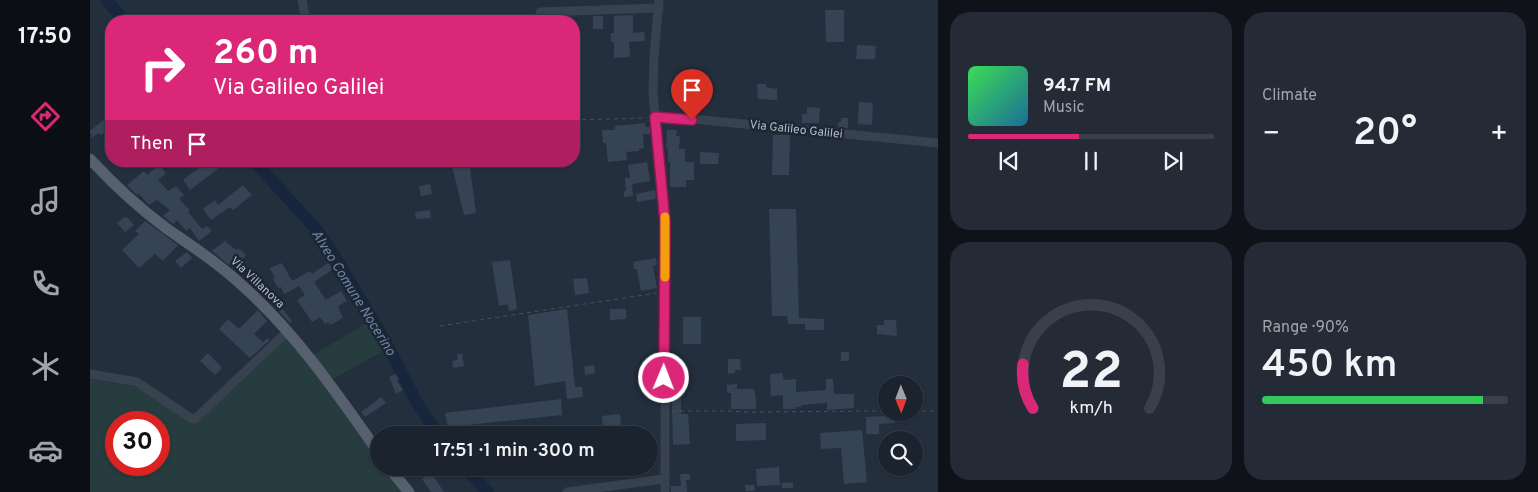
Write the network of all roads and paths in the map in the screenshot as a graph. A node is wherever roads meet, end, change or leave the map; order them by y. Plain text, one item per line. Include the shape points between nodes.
1 (302, 0) edge
2 (659, 4) edge
3 (540, 12) dead end
4 (305, 15) edge
5 (655, 117) junction
6 (580, 120) edge
7 (938, 143) edge
8 (90, 159) edge
9 (665, 292) junction
10 (440, 326) dead end
11 (288, 331) junction
12 (90, 374) edge
13 (938, 410) edge
14 (664, 411) junction
15 (878, 411) edge
16 (923, 411) edge
17 (370, 440) edge
18 (396, 476) edge
19 (664, 479) junction
20 (409, 492) edge
21 (567, 492) edge
22 (665, 492) edge

1 - 4 street
2 - 3 street
2 - 5 street via 654,57
5 - 6 path
5 - 7 street, Via Galileo Galilei
5 - 9 street via 665,215
8 - 11 main road, Via Villanova via 166,228 244,286
9 - 10 path
9 - 14 street
11 - 12 street via 192,420 137,382
11 - 17 main road, Via Villanova
13 - 16 path
14 - 15 path
14 - 19 street
18 - 20 main road
19 - 21 street
19 - 22 street

